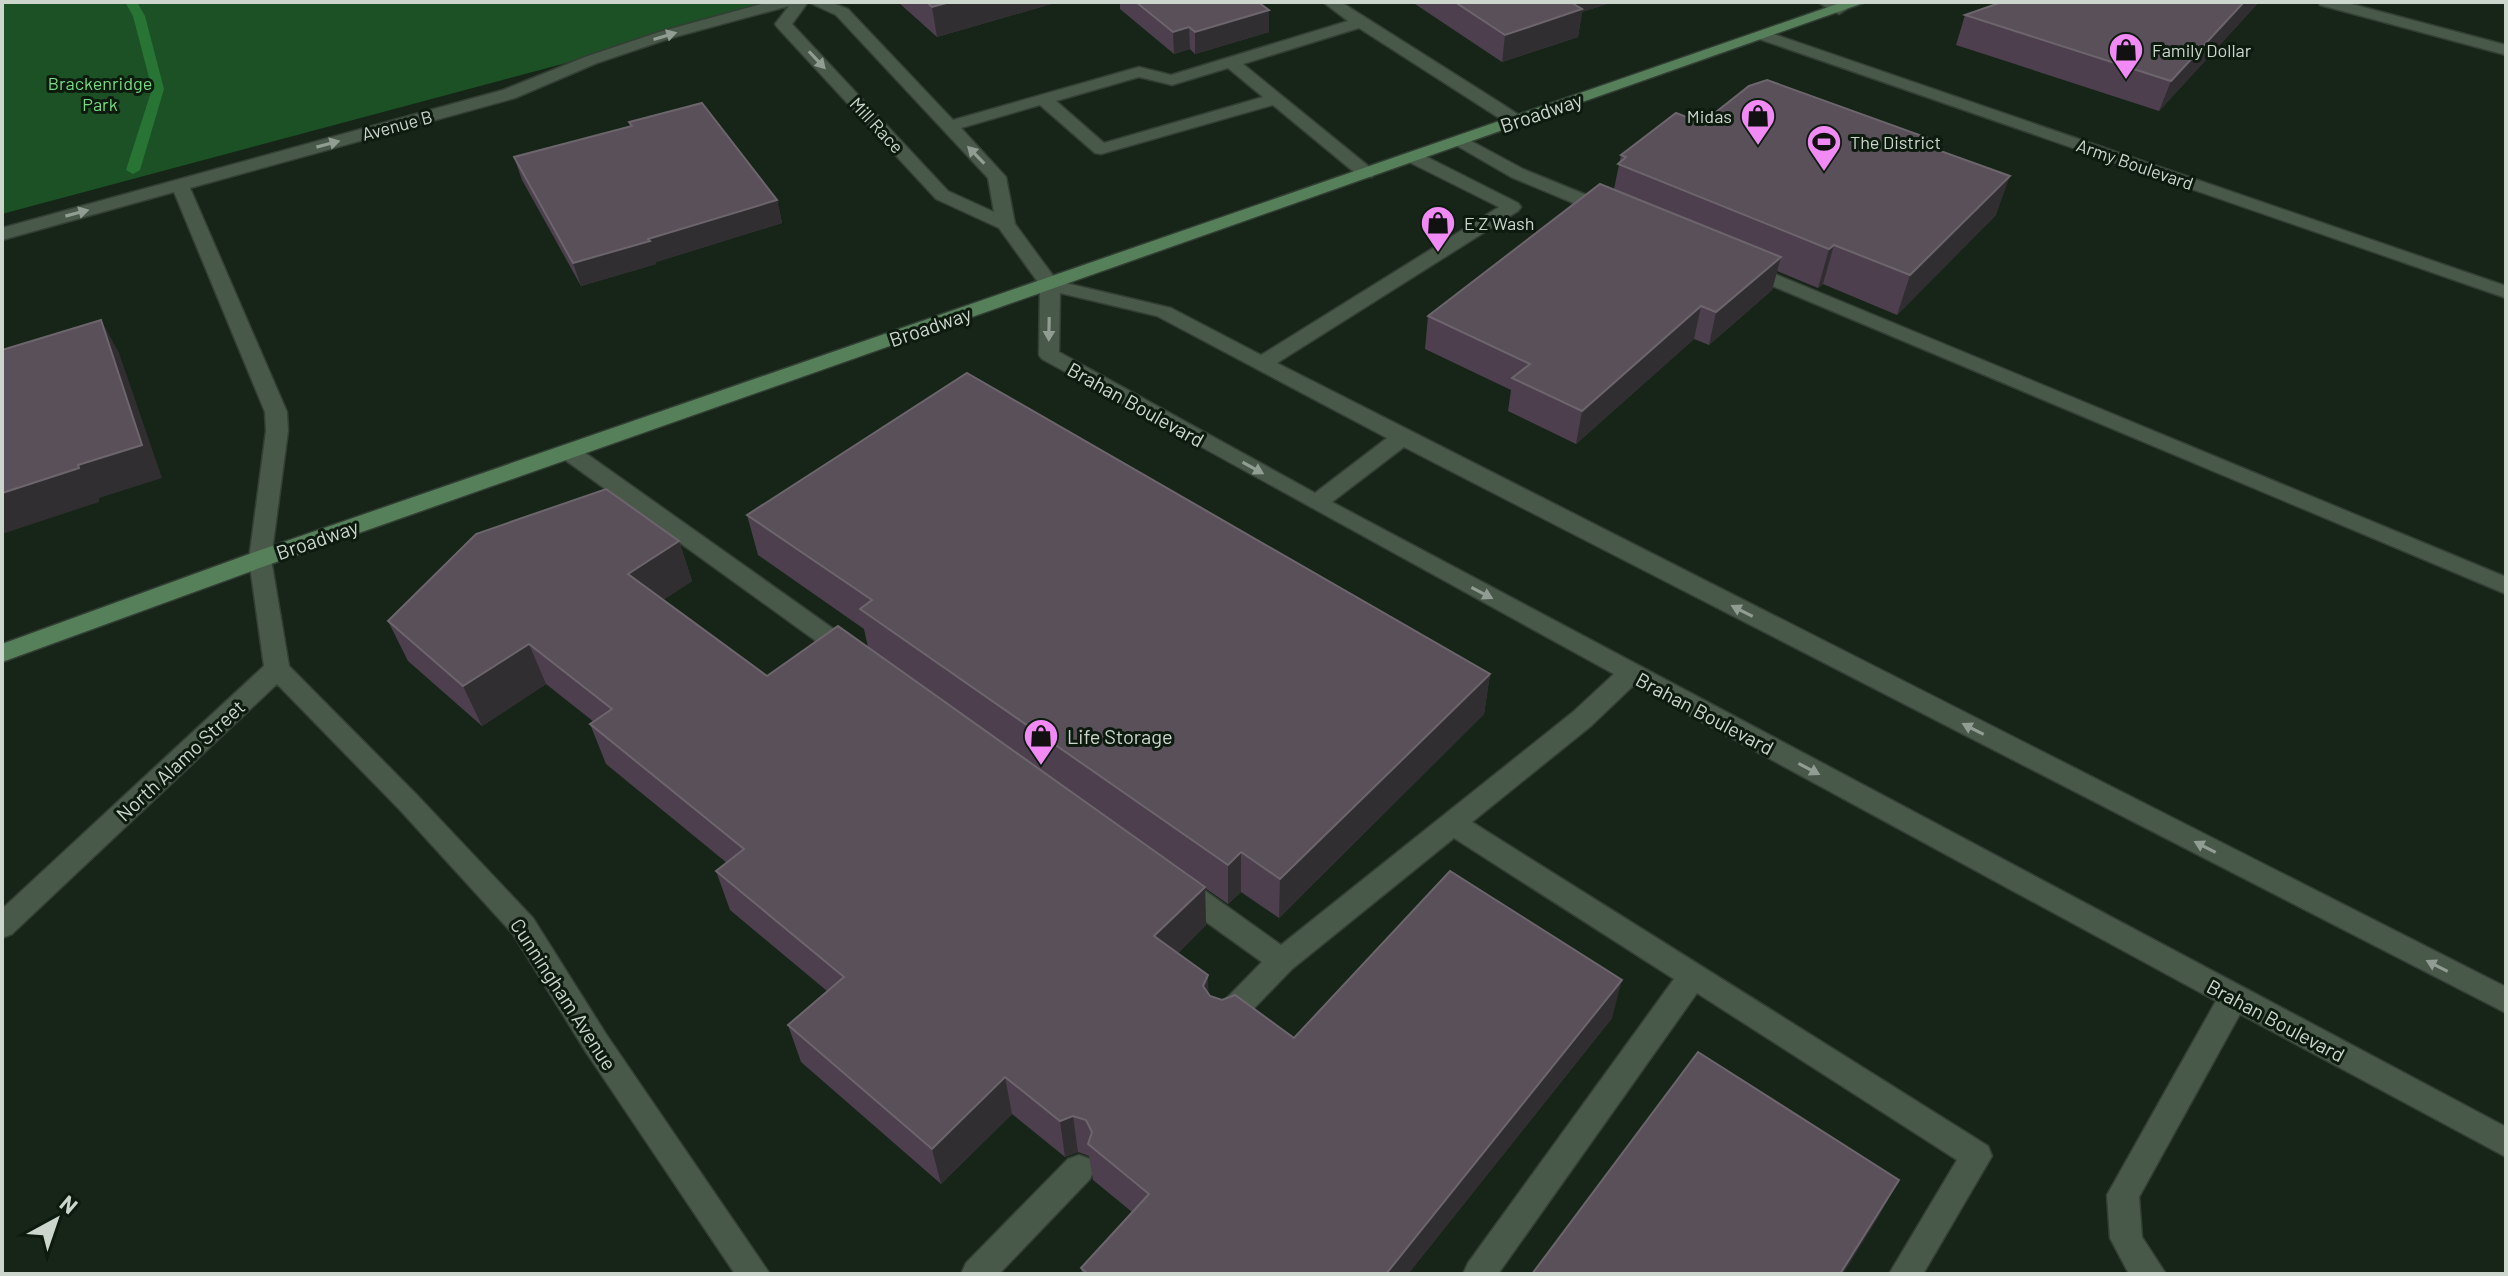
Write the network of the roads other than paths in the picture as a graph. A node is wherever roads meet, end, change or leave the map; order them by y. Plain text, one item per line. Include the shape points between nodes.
1 (787, 2) edge
2 (801, 2) edge
3 (816, 2) edge
4 (1331, 2) edge
5 (1858, 2) edge
6 (2326, 2) edge
7 (1832, 5) edge
8 (1359, 23) junction
9 (1765, 36) junction
10 (2506, 50) edge
11 (1231, 62) junction
12 (1043, 99) junction
13 (1275, 99) junction
14 (1516, 121) junction
15 (949, 126) junction
16 (1460, 140) junction
17 (1413, 157) junction
18 (1366, 173) junction
19 (180, 185) junction
20 (1631, 220) edge
21 (1006, 224) junction
22 (2, 234) edge
23 (1733, 263) edge
24 (1050, 285) junction
25 (2506, 292) edge
26 (1262, 363) junction
27 (1402, 437) junction
28 (569, 452) junction
29 (1316, 503) junction
30 (260, 559) junction
31 (2506, 586) edge
32 (2, 653) edge
33 (277, 669) junction
34 (873, 669) edge
35 (1631, 673) junction
36 (1452, 823) junction
37 (1154, 870) edge
38 (2, 926) edge
39 (1282, 961) junction
40 (1693, 976) junction
41 (2234, 997) junction
42 (2506, 1001) edge
43 (1222, 1022) edge
44 (2506, 1143) edge
45 (1079, 1169) dead end
46 (754, 1274) edge
47 (977, 1274) edge
48 (1479, 1274) edge
49 (1905, 1274) edge
50 (2150, 1274) edge

19 -> 1 street, Avenue B via 509,94 621,50
2 -> 21 street, Mill Race via 783,24 942,195
3 - 15 street, Mill Race via 842,12
4 - 8 street
5 - 7 main road, Broadway
6 - 10 street
7 - 9 main road, Broadway
8 - 11 street
8 - 14 street via 1466,85
9 - 14 main road, Broadway
9 - 25 street, Army Boulevard
11 - 12 street via 1172,80 1139,72
11 - 13 street
12 - 13 street via 1101,149
12 - 15 street
13 - 18 street
14 - 16 main road, Broadway
21 -> 15 street, Mill Race via 997,177
16 - 17 main road, Broadway
16 - 20 street via 1517,173
17 - 18 main road, Broadway
17 - 26 street via 1512,207
18 - 24 main road, Broadway
22 -> 19 street, Avenue B
19 - 30 street via 276,412
21 - 24 street, Mill Race
23 - 31 street
24 - 26 street via 1164,312
24 - 28 main road, Broadway
24 -> 29 street, Brahan Boulevard via 1049,355
26 - 27 street
27 - 29 street
42 -> 27 street
28 - 30 main road, Broadway
28 - 34 street
29 -> 35 street, Brahan Boulevard
30 - 32 main road, Broadway
30 - 33 street
33 - 38 street, North Alamo Street
33 - 46 street, Cunningham Avenue via 523,926
35 - 36 street
35 -> 41 street, Brahan Boulevard
36 - 39 street
36 - 40 street
37 - 39 street
39 - 43 street
40 - 48 street
40 - 49 street via 1977,1156
41 - 44 street, Brahan Boulevard
41 - 50 street via 2123,1195 2122,1227 2130,1252
45 - 47 street

